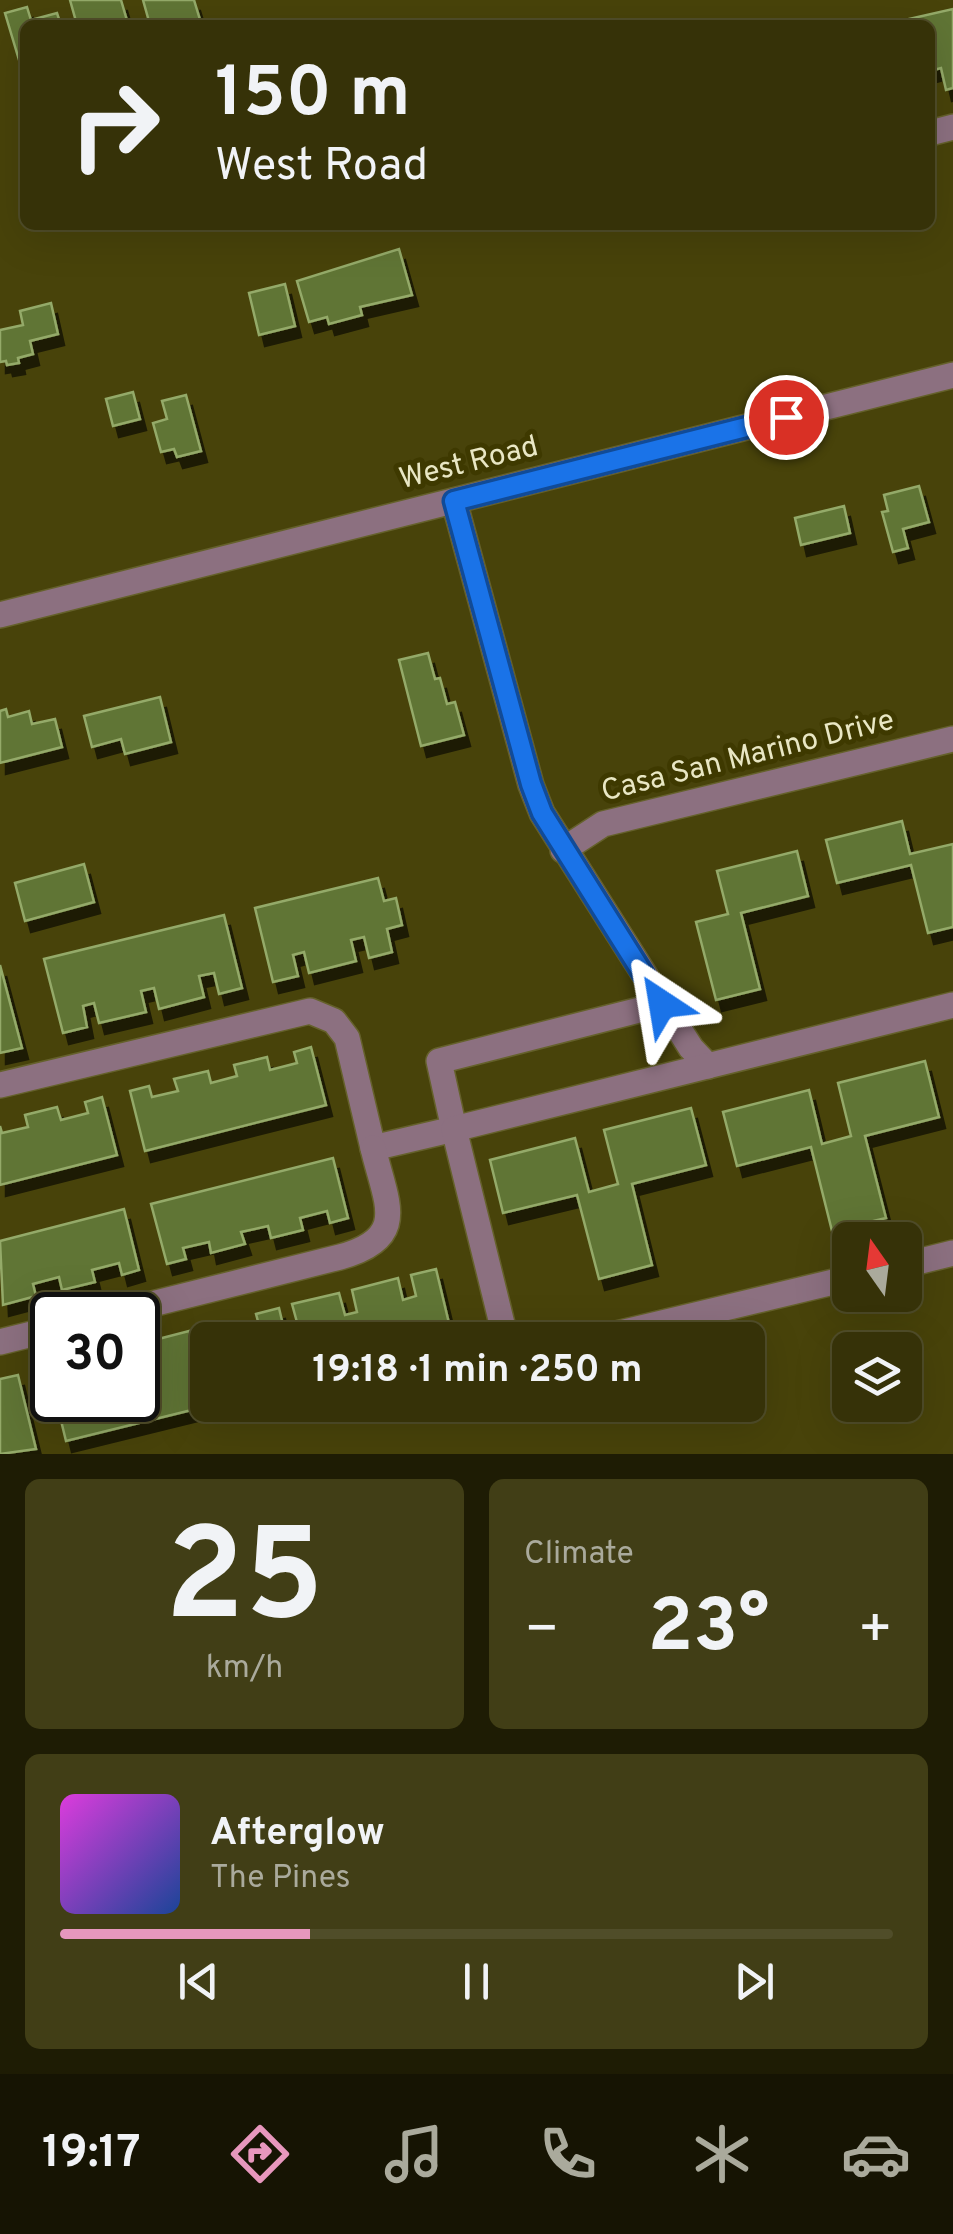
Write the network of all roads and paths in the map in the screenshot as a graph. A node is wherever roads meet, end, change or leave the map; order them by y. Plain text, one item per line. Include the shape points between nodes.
1 (953, 375) edge
2 (454, 501) junction
3 (0, 616) edge
4 (953, 739) edge
5 (564, 850) junction
6 (662, 1004) junction
7 (953, 1005) edge
8 (708, 1066) junction
9 (0, 1085) edge
10 (454, 1129) junction
11 (373, 1148) junction
12 (953, 1253) edge
13 (922, 1260) edge
14 (832, 1282) edge
15 (160, 1302) edge
16 (502, 1322) edge
17 (667, 1322) edge
18 (30, 1334) edge
19 (0, 1342) edge

1 - 2 street, West Road
2 - 3 street, West Road
2 - 5 street via 531,784
4 - 5 street, Casa San Marino Drive via 603,824
5 - 6 street
6 - 8 street
6 - 10 street via 440,1061
7 - 8 street
8 - 10 street
9 - 11 street via 310,1011 343,1030
10 - 11 street
10 - 16 street
11 - 15 street via 388,1208 388,1224 376,1244
12 - 13 street
14 - 17 street
18 - 19 street

